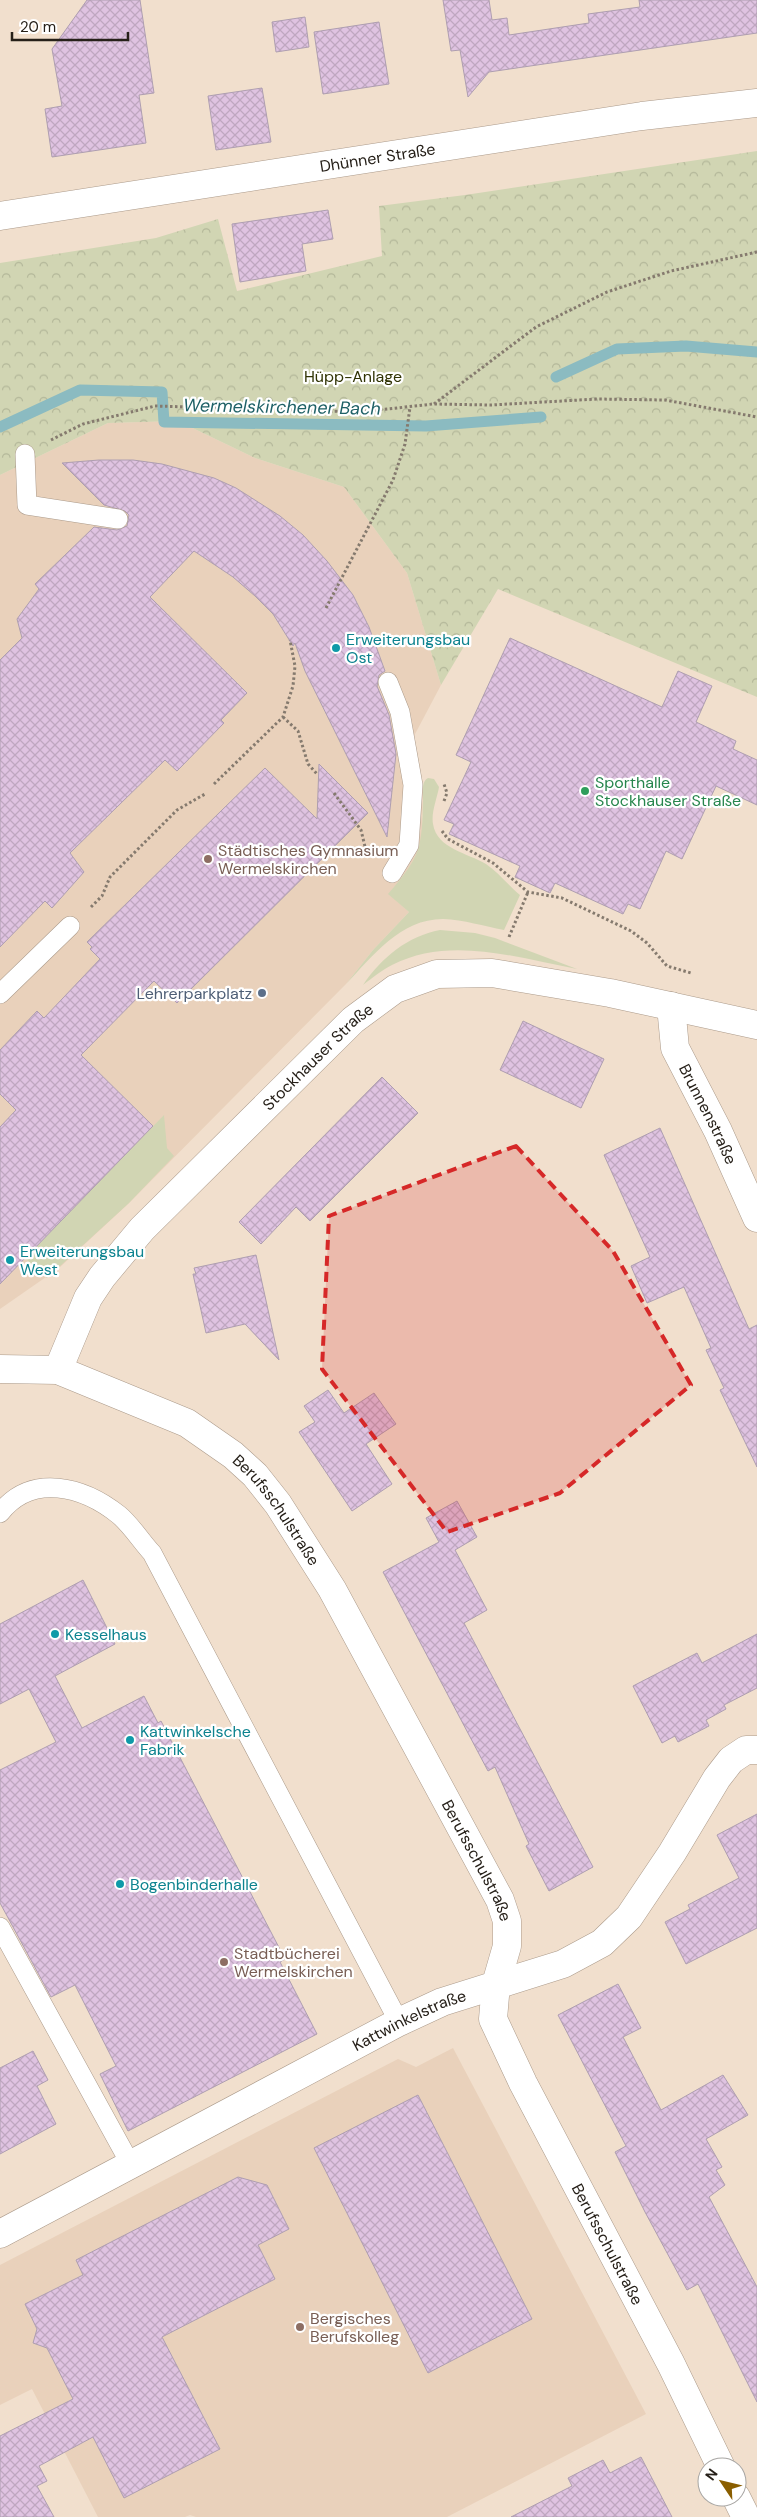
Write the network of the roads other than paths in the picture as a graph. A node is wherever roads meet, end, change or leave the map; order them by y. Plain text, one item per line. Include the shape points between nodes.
1 (757, 103) edge
2 (0, 216) edge
3 (26, 454) road end
4 (118, 519) dead end
5 (388, 682) dead end
6 (392, 873) dead end
7 (70, 926) dead end
8 (0, 994) edge
9 (671, 1006) junction
10 (757, 1024) edge
11 (757, 1218) edge
12 (0, 1368) edge
13 (58, 1370) junction
14 (0, 1513) edge
15 (757, 1750) edge
16 (0, 1927) edge
17 (496, 1984) junction
18 (399, 2022) junction
19 (132, 2165) junction
20 (0, 2234) edge
21 (716, 2457) edge

1 - 2 street, Dhünner Straße via 642,116
3 - 4 lane via 26,506
5 - 6 lane via 400,712 413,786 409,845
7 - 8 lane
9 - 10 street, Stockhauser Straße
9 - 11 street, Brunnenstraße via 676,1048
9 - 13 street, Stockhauser Straße via 492,972 437,974 395,989 353,1020 142,1229 88,1298
12 - 13 street
13 - 17 street, Berufsschulstraße via 186,1423 234,1455 278,1504 332,1589 500,1900 507,1921 507,1946
14 - 18 lane via 18,1497 35,1488 74,1490 120,1516 152,1553
15 - 17 street, Kattwinkelstraße via 746,1750 731,1760 629,1917 602,1943 563,1964
16 - 19 lane
17 - 18 street, Kattwinkelstraße via 442,2002
17 - 21 street, Berufsschulstraße via 494,2019 522,2084 671,2364
18 - 19 street, Kattwinkelstraße
19 - 20 street, Kattwinkelstraße

